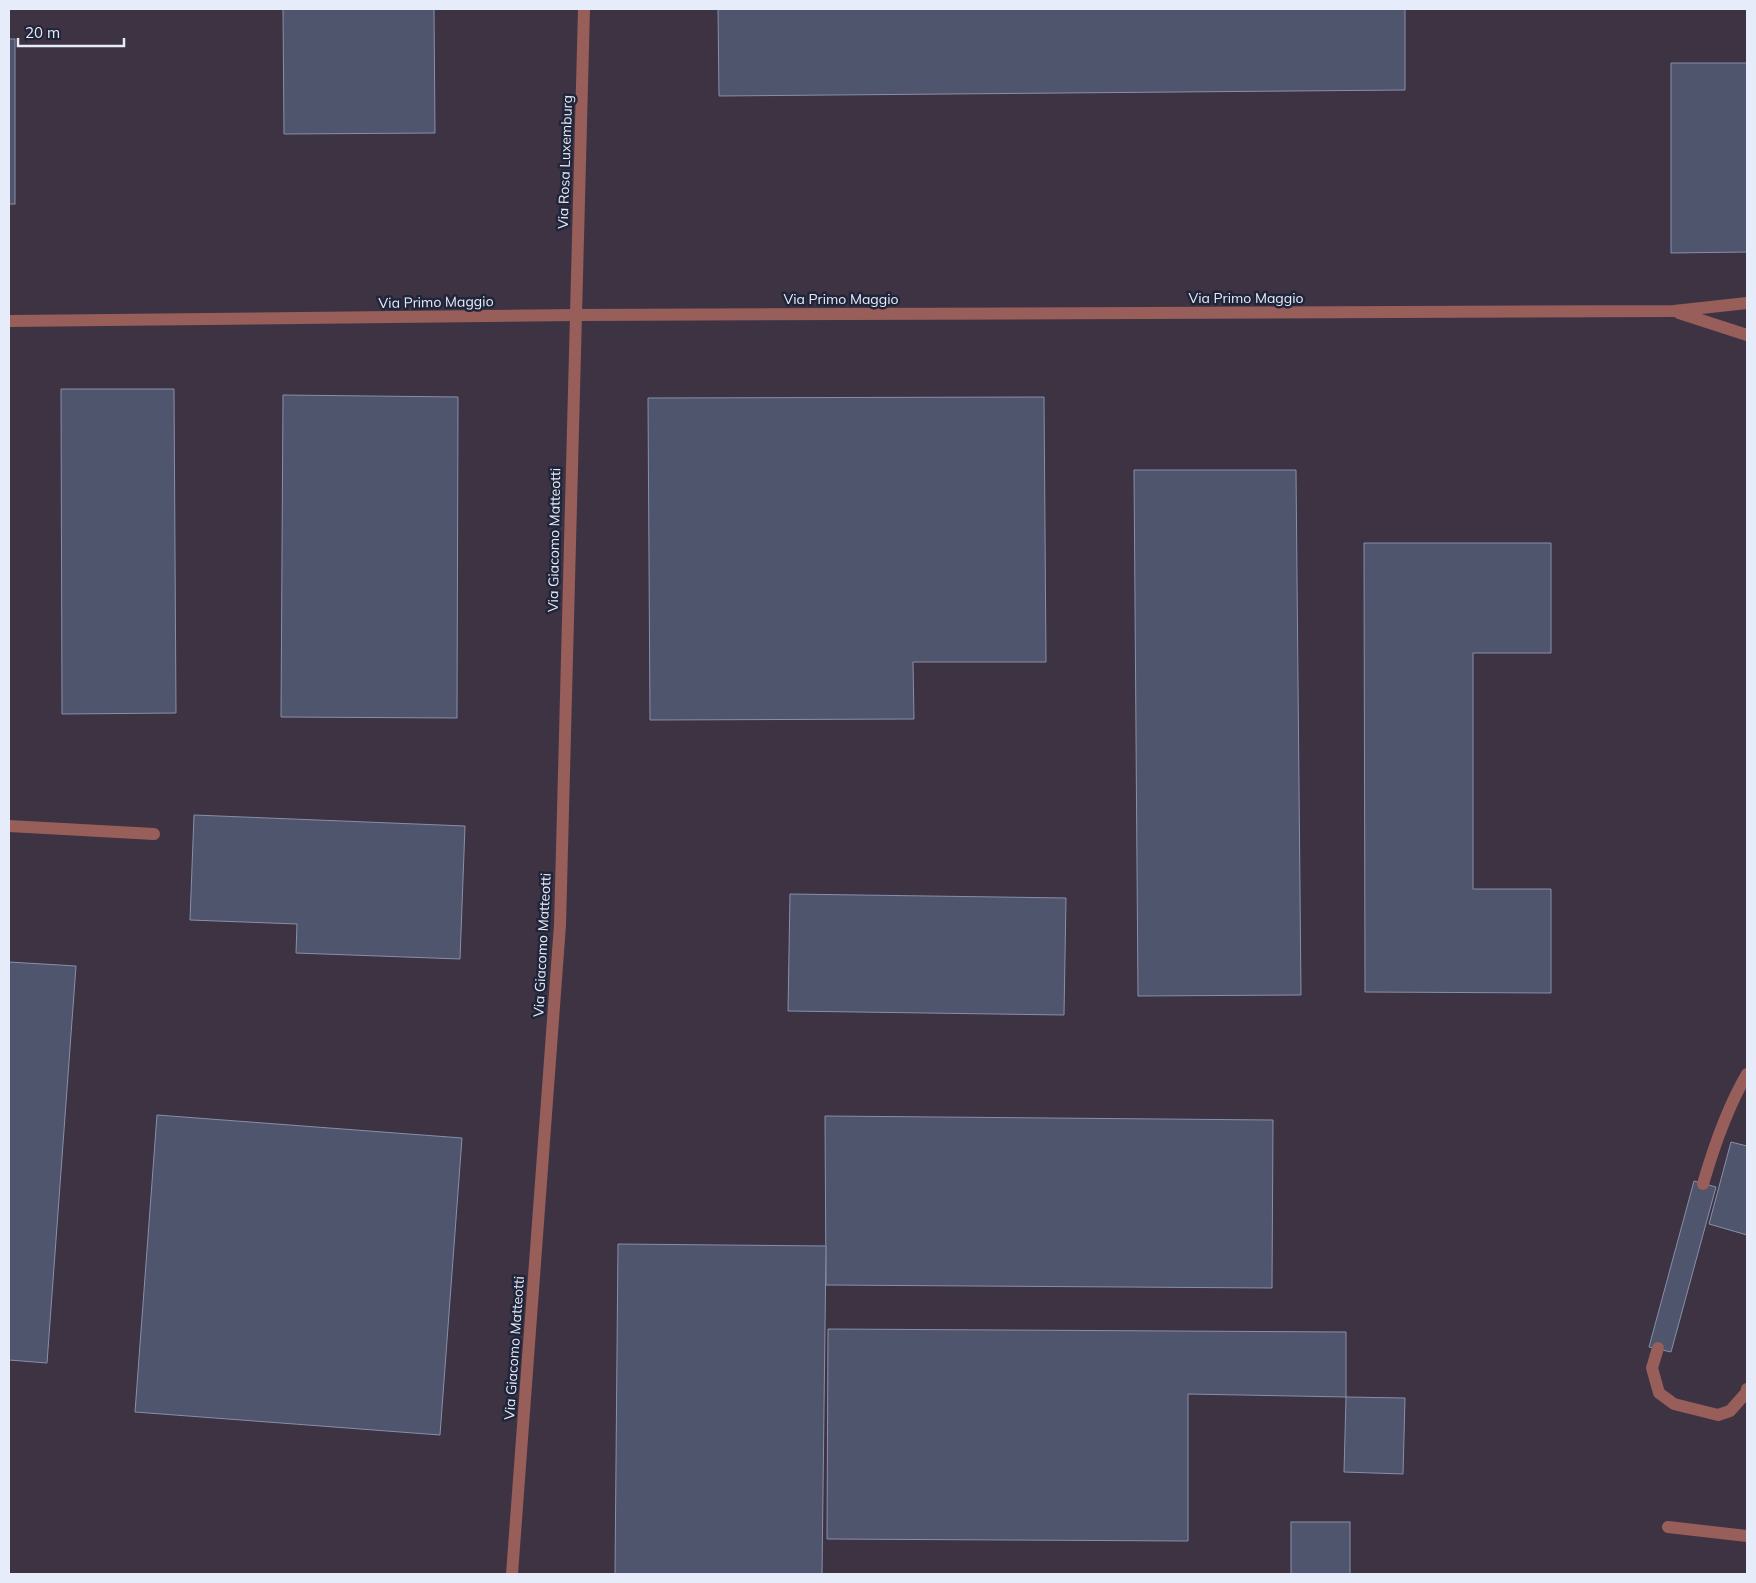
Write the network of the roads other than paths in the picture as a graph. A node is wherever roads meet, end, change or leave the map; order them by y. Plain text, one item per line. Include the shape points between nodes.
1 (584, 9) edge
2 (1747, 303) edge
3 (1674, 311) junction
4 (575, 315) junction
5 (9, 321) edge
6 (1747, 335) edge
7 (9, 826) edge
8 (154, 834) dead end
9 (1747, 1074) edge
10 (1703, 1184) dead end
11 (1658, 1348) dead end
12 (1747, 1389) edge
13 (1668, 1527) dead end
14 (1747, 1536) edge
15 (512, 1574) edge

1 - 4 street, Via Rosa Luxemburg
2 - 3 street, Via Primo Maggio
3 - 4 street, Via Primo Maggio
3 - 6 street, Via Primo Maggio
4 - 5 street, Via Primo Maggio
4 - 15 street, Via Giacomo Matteotti via 560,925
7 - 8 street
9 - 10 street via 1714,1146
11 - 12 street via 1652,1368 1659,1393 1674,1404 1718,1415 1730,1411
13 - 14 street

